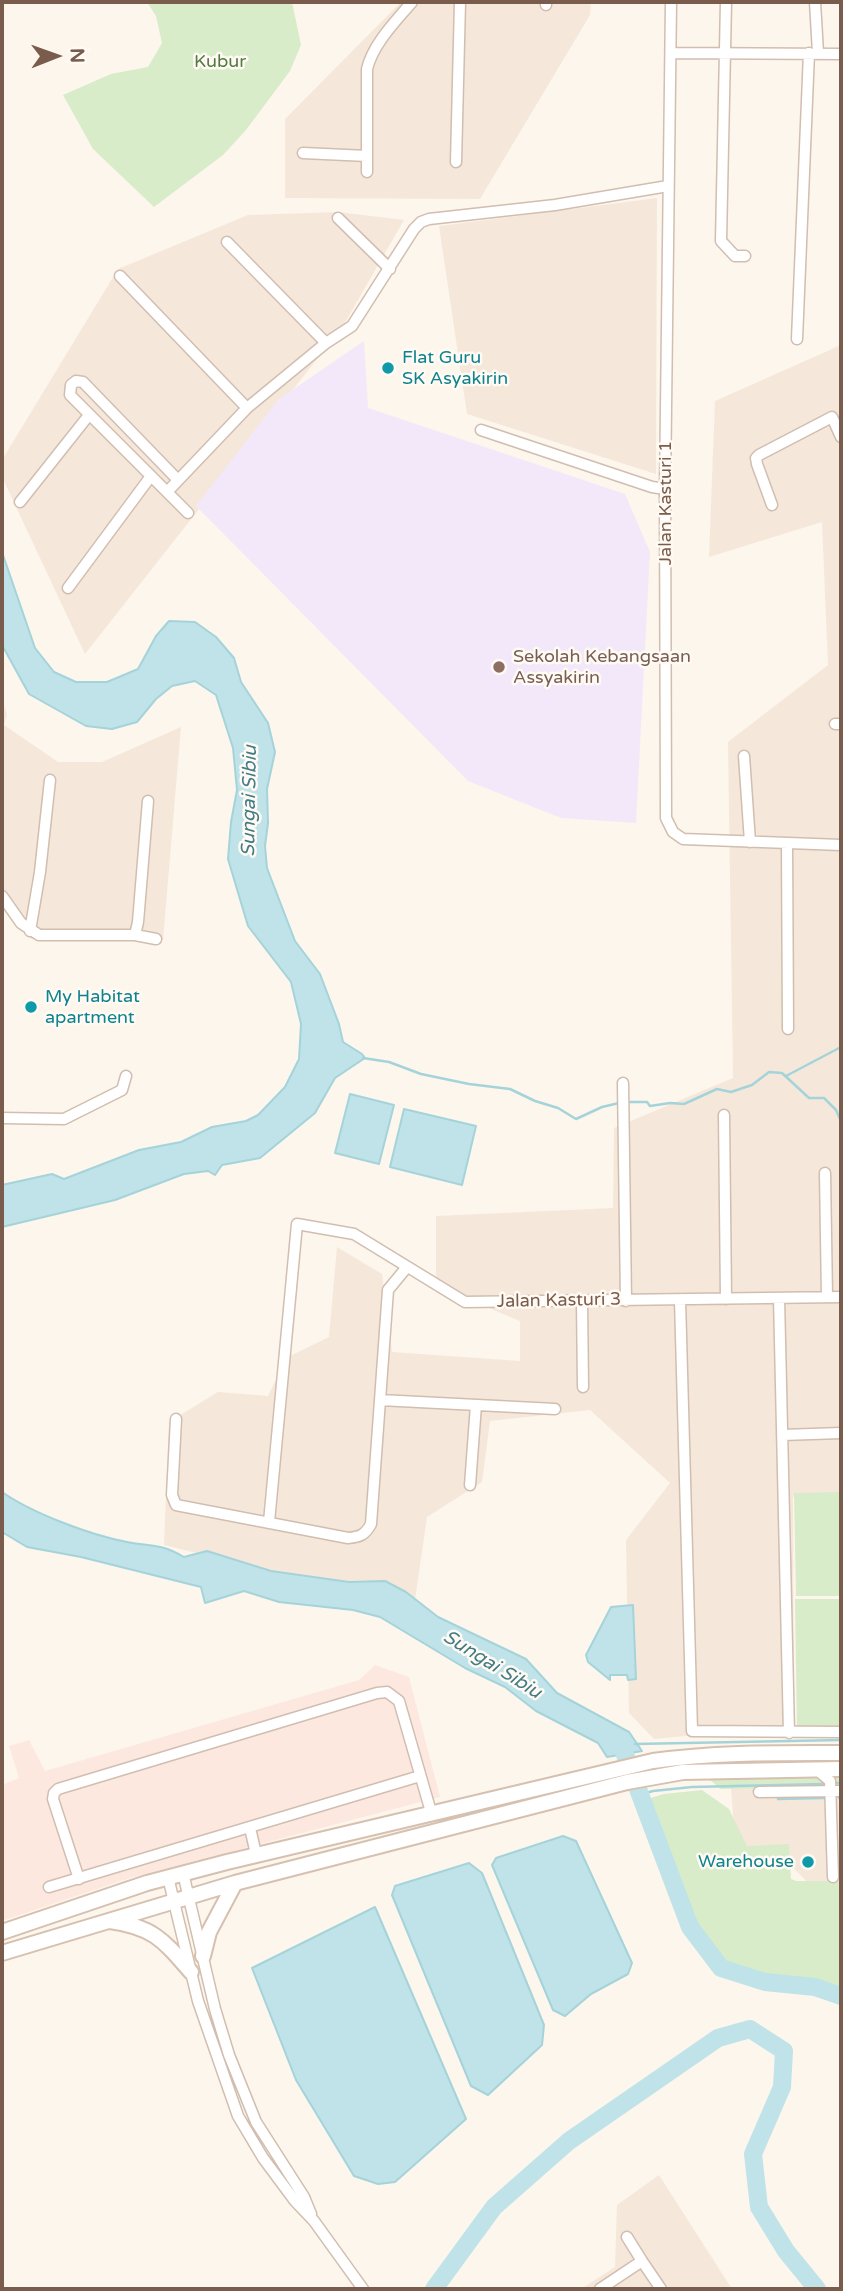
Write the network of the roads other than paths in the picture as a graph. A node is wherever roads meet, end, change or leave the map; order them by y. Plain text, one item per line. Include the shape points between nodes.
1 (412, 2) edge
2 (460, 2) edge
3 (671, 2) edge
4 (726, 2) edge
5 (815, 2) edge
6 (671, 53) junction
7 (724, 53) junction
8 (814, 53) junction
9 (841, 54) edge
10 (303, 153) dead end
11 (366, 156) junction
12 (456, 162) dead end
13 (367, 172) dead end
14 (668, 186) junction
15 (338, 218) dead end
16 (227, 242) dead end
17 (745, 256) dead end
18 (390, 269) junction
19 (120, 276) dead end
20 (797, 339) dead end
21 (326, 343) junction
22 (247, 408) junction
23 (89, 415) junction
24 (836, 415) edge
25 (481, 430) dead end
26 (841, 437) edge
27 (151, 477) junction
28 (178, 480) junction
29 (665, 489) junction
30 (167, 492) junction
31 (20, 502) dead end
32 (772, 505) dead end
33 (188, 513) dead end
34 (68, 588) dead end
35 (744, 756) dead end
36 (50, 779) dead end
37 (148, 801) dead end
38 (750, 842) junction
39 (787, 844) junction
40 (841, 845) edge
41 (2, 896) edge
42 (30, 931) junction
43 (135, 935) junction
44 (156, 939) dead end
45 (788, 1029) dead end
46 (126, 1076) dead end
47 (623, 1083) dead end
48 (724, 1115) dead end
49 (2, 1118) edge
50 (825, 1173) dead end
51 (407, 1267) junction
52 (779, 1297) junction
53 (827, 1297) junction
54 (841, 1297) edge
55 (726, 1299) junction
56 (680, 1300) junction
57 (626, 1301) junction
58 (582, 1302) junction
59 (583, 1387) dead end
60 (380, 1399) junction
61 (475, 1405) junction
62 (555, 1409) dead end
63 (176, 1419) dead end
64 (841, 1433) edge
65 (782, 1435) junction
66 (470, 1485) dead end
67 (269, 1522) junction
68 (841, 1732) edge
69 (789, 1733) junction
70 (841, 1753) edge
71 (816, 1769) junction
72 (841, 1769) edge
73 (420, 1776) junction
74 (568, 1788) junction
75 (836, 1791) edge
76 (759, 1792) dead end
77 (431, 1812) junction
78 (250, 1828) junction
79 (256, 1854) junction
80 (183, 1873) junction
81 (168, 1877) junction
82 (833, 1877) dead end
83 (79, 1879) junction
84 (235, 1883) junction
85 (49, 1887) dead end
86 (181, 1898) junction
87 (104, 1921) junction
88 (2, 1932) edge
89 (2, 1953) edge
90 (203, 1956) junction
91 (191, 1972) junction
92 (314, 2221) junction
93 (627, 2237) dead end
94 (642, 2261) junction
95 (363, 2289) edge
96 (600, 2289) edge
97 (661, 2289) edge

1 - 11 street via 369,60
2 - 12 street
3 - 6 street, Jalan Kasturi 1
4 - 7 street
5 - 8 street
6 - 7 street
6 - 14 street, Jalan Kasturi 1
7 - 8 street
7 - 17 street via 721,241 735,256
8 - 9 street
8 - 20 street
10 - 11 street
11 - 13 street
14 - 18 street via 429,219 414,229
14 - 29 street, Jalan Kasturi 1
15 - 18 street
16 - 21 street
18 - 21 street via 352,326
19 - 22 street
21 - 22 street
22 - 28 street
23 - 27 street
23 - 28 street via 70,395 76,382 83,382
23 - 31 street
24 - 26 street
24 - 32 street via 758,454 757,464
25 - 29 street
27 - 30 street
27 - 34 street
28 - 30 street
29 - 38 street, Jalan Kasturi 1 via 666,818 683,839
30 - 33 street
35 - 38 street
36 - 42 street
37 - 43 street
38 - 39 street, Jalan Kasturi 1
39 - 40 street, Jalan Kasturi 1
39 - 45 street
41 - 42 street
42 - 43 street via 39,935
43 - 44 street
46 - 49 street via 122,1090 64,1119
47 - 57 street
48 - 55 street
50 - 53 street
51 - 58 street, Jalan Kasturi 3 via 462,1301
51 - 60 street via 388,1290
51 - 67 street, Jalan Kasturi 3 via 354,1234 297,1224
52 - 53 street, Jalan Kasturi 3
52 - 55 street, Jalan Kasturi 3
52 - 65 street
53 - 54 street, Jalan Kasturi 3
55 - 56 street, Jalan Kasturi 3
56 - 57 street, Jalan Kasturi 3
56 - 69 street via 691,1728 695,1732
57 - 58 street, Jalan Kasturi 3
58 - 59 street
60 - 61 street
60 - 67 street via 367,1532 348,1538
61 - 62 street
61 - 66 street
63 - 67 street via 172,1495 176,1505
64 - 65 street
65 - 69 street
68 - 69 street
70 - 74 street via 682,1757 653,1761
71 - 72 street
71 - 74 street via 683,1772
71 - 75 street
73 - 77 street
73 - 78 street
73 - 83 street via 399,1700 387,1692 58,1789 53,1799
74 - 77 street
74 - 84 street
75 - 76 street
75 - 82 street
77 - 79 street
78 - 79 street
78 - 83 street
79 - 80 street
80 - 81 street
80 - 86 street
81 - 86 street
81 - 88 street
83 - 85 street
84 - 86 street
84 - 90 street via 209,1932
86 - 87 street
86 - 90 street
86 - 91 street
87 - 89 street
87 - 91 street via 126,1923 161,1938
90 - 92 street via 243,2093
91 - 92 street via 238,2116 263,2158
92 - 95 street
93 - 94 street
94 - 96 street
94 - 97 street

